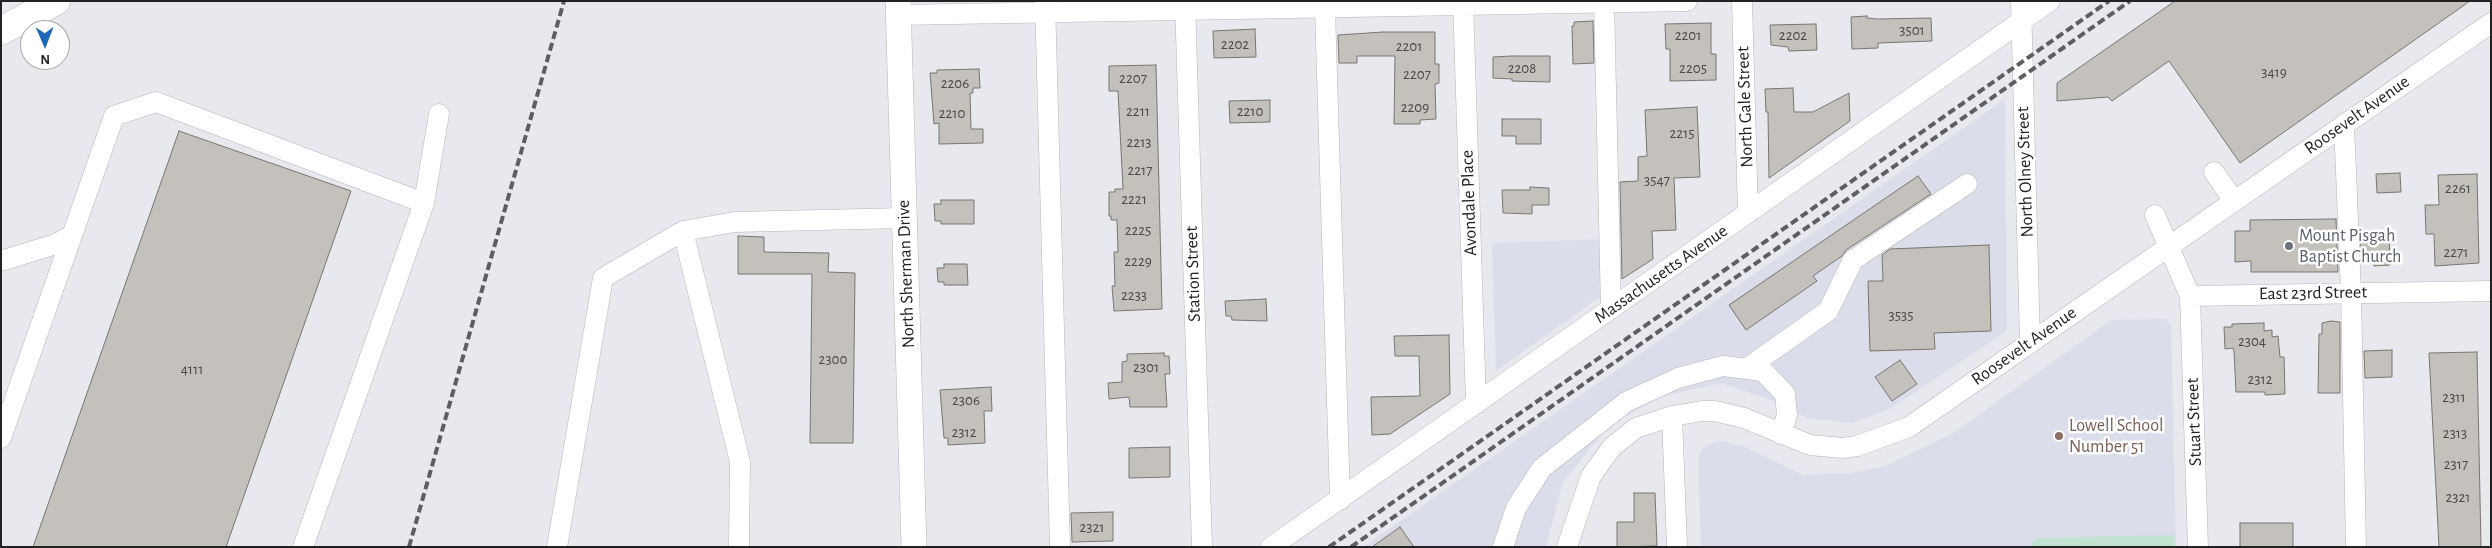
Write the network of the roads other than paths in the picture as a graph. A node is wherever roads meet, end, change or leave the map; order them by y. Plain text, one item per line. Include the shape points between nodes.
1 (56, 1) edge
2 (1687, 1) edge
3 (1742, 1) edge
4 (2021, 1) edge
5 (2050, 1) edge
6 (1604, 2) edge
7 (1463, 4) edge
8 (1185, 6) edge
9 (1045, 7) edge
10 (898, 8) edge
11 (1325, 9) junction
12 (2021, 22) junction
13 (2491, 23) edge
14 (1, 31) edge
15 (440, 114) dead end
16 (2344, 124) junction
17 (2214, 172) dead end
18 (1967, 184) dead end
19 (2234, 201) junction
20 (424, 202) junction
21 (1748, 212) junction
22 (2155, 215) dead end
23 (904, 218) junction
24 (683, 231) junction
25 (72, 235) junction
26 (2167, 247) junction
27 (1, 261) edge
28 (2491, 291) edge
29 (2351, 292) junction
30 (2190, 296) junction
31 (1611, 309) junction
32 (2030, 343) junction
33 (1746, 369) junction
34 (1476, 404) junction
35 (1672, 416) junction
36 (1781, 434) junction
37 (1, 438) edge
38 (1340, 500) junction
39 (302, 547) edge
40 (558, 547) edge
41 (739, 547) edge
42 (914, 547) edge
43 (1060, 547) edge
44 (1202, 547) edge
45 (1271, 547) edge
46 (1503, 547) edge
47 (1567, 547) edge
48 (1676, 547) edge
49 (2198, 547) edge
50 (2356, 547) edge

1 - 14 highway
2 - 6 street
3 - 21 street, North Gale Street
4 - 12 street, North Olney Street
5 - 12 street, Massachusetts Avenue
6 - 7 street
6 - 31 street
7 - 11 street
7 - 34 street, Avondale Place
8 - 9 street
8 - 11 street
8 - 44 street, Station Street
9 - 10 street
9 - 43 street
10 - 23 main road, North Sherman Drive
11 - 38 street
12 - 21 street, Massachusetts Avenue
12 - 32 street, North Olney Street
13 - 16 street, Roosevelt Avenue
15 - 20 street
16 - 19 street, Roosevelt Avenue
16 - 29 street
17 - 19 street
18 - 33 street via 1853,260 1828,311
19 - 26 street, Roosevelt Avenue
20 - 25 street via 156,102 114,116
20 - 39 street
21 - 31 street, Massachusetts Avenue
22 - 26 street
23 - 24 street via 735,222
23 - 42 main road, North Sherman Drive
24 - 40 street via 603,278
24 - 41 street via 740,462
25 - 27 street via 56,244
25 - 37 street
26 - 30 street
26 - 32 street, Roosevelt Avenue
28 - 29 street, East 23rd Street
29 - 30 street, East 23rd Street
29 - 50 street
30 - 49 street, Stuart Street
31 - 34 street, Massachusetts Avenue
32 - 36 street, Roosevelt Avenue via 1894,434 1843,448 1820,447
33 - 36 street via 1763,371 1785,394 1787,415
33 - 46 street via 1723,366 1678,378 1626,402 1542,468 1516,508
34 - 38 street, Massachusetts Avenue
35 - 36 street, Roosevelt Avenue via 1703,410 1729,414
35 - 47 street, Roosevelt Avenue via 1636,428 1605,456 1587,484
35 - 48 street
38 - 45 street, Massachusetts Avenue

